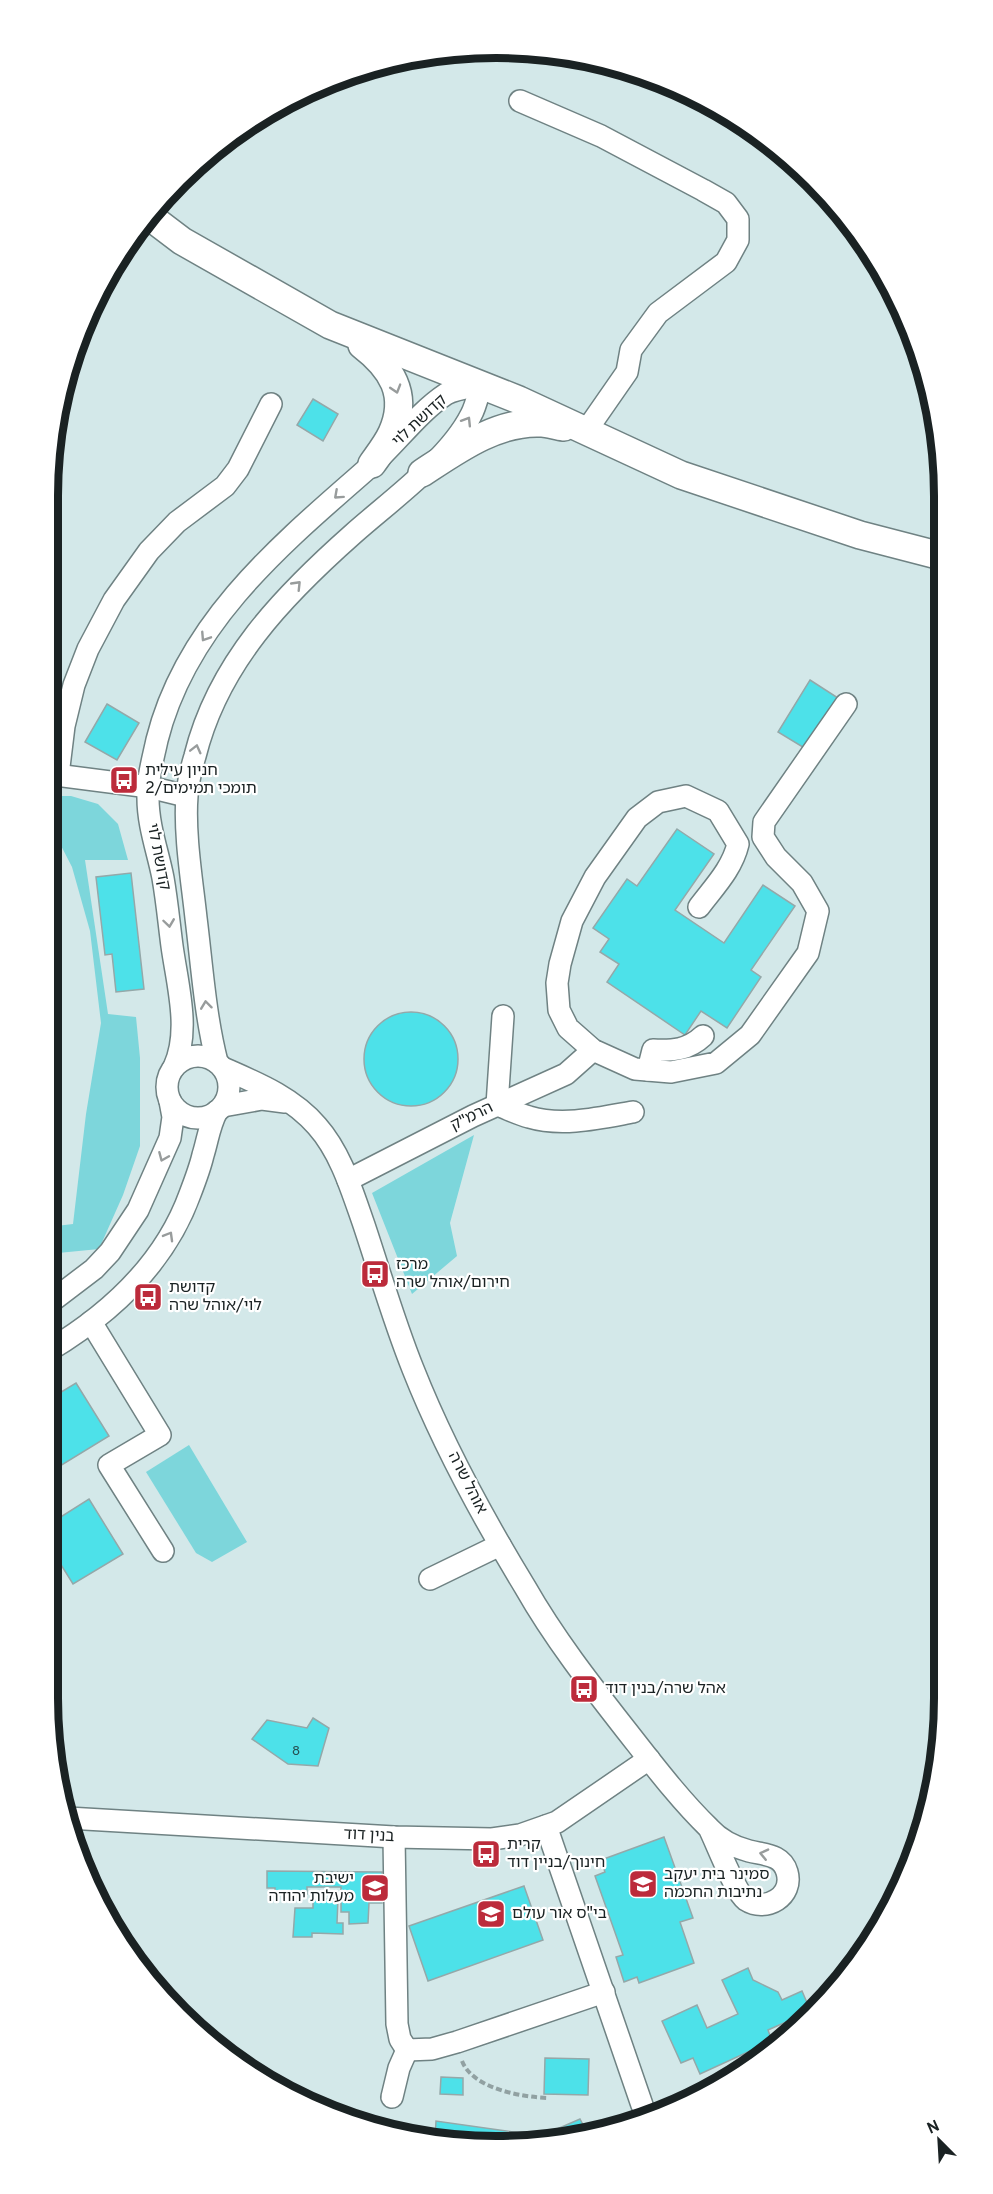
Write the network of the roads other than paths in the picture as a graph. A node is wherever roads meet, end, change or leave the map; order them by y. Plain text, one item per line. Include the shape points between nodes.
1 (520, 101) dead end
2 (156, 221) edge
3 (344, 331) junction
4 (481, 385) junction
5 (271, 404) dead end
6 (586, 431) junction
7 (372, 464) junction
8 (422, 473) junction
9 (934, 554) edge
10 (846, 704) dead end
11 (58, 753) edge
12 (58, 776) edge
13 (149, 787) junction
14 (186, 796) junction
15 (699, 907) dead end
16 (503, 1016) dead end
17 (703, 1036) dead end
18 (593, 1050) junction
19 (220, 1065) junction
20 (174, 1066) junction
21 (648, 1070) junction
22 (170, 1101) junction
23 (291, 1103) junction
24 (497, 1105) junction
25 (220, 1109) junction
26 (633, 1112) dead end
27 (348, 1180) junction
28 (58, 1296) edge
29 (91, 1322) junction
30 (58, 1344) edge
31 (500, 1545) junction
32 (163, 1551) dead end
33 (430, 1579) dead end
34 (649, 1760) junction
35 (75, 1818) edge
36 (546, 1826) junction
37 (709, 1828) dead end
38 (394, 1837) junction
39 (604, 1992) junction
40 (407, 2050) junction
41 (392, 2097) dead end
42 (642, 2105) dead end

1 - 6 street via 601,136 693,185 726,203 738,219 738,240 726,262 658,313 631,350 627,372
2 - 3 main road via 182,241
3 - 4 main road
3 -> 7 main road via 376,356 396,386 399,412 392,434
4 - 6 main road
4 - 7 street, קדושת לוי via 448,393
8 -> 4 street, קדושת לוי via 451,446 472,415
5 - 11 street via 238,469 225,486 177,522 149,551 114,600 74,686
6 - 8 main road via 540,423 507,427 462,447
6 - 9 main road via 681,475 860,535
7 -> 13 street, קדושת לוי via 279,546 219,615 182,676 163,717
14 -> 8 street, קדושת לוי via 201,729 251,638 307,575
10 - 21 street via 764,822 763,837 802,883 818,911 808,952 750,1035 716,1063 671,1072
12 - 13 street
13 - 14 street
13 -> 20 street, קדושת לוי via 152,832 163,878 181,1021
19 -> 14 street, קדושת לוי via 207,1009
15 - 18 street via 727,870 738,844 718,811 686,796 658,801 637,818 596,877 572,921 560,964 560,1010 568,1028
16 - 24 street
17 - 21 street via 693,1045 673,1051 653,1050
18 - 21 street via 635,1069
18 - 24 street, הרמ"ק via 566,1074
19 - 20 street via 195,1056
19 - 23 street, אוהל שרה
19 - 25 street via 229,1083 227,1099
20 - 22 street via 166,1087
22 - 25 street via 180,1112 195,1118
22 -> 28 street via 170,1138 138,1210 110,1252
23 - 25 street via 262,1099
23 - 27 street, אוהל שרה via 318,1127
24 - 26 street via 530,1118 560,1122
24 - 27 street, הרמ"ק
29 -> 25 street via 135,1284 158,1255 189,1197 209,1126
27 - 31 street, אוהל שרה via 413,1369
29 - 30 street
29 - 32 street via 160,1435 109,1465
31 - 33 street
31 - 34 street, אוהל שרה via 581,1672
34 - 36 street, בנין דוד
34 - 37 street, אוהל שרה
35 - 38 street, בנין דוד
36 - 38 street, בנין דוד via 492,1839
36 - 39 street
38 - 40 street via 397,2024 399,2039
39 - 40 street via 457,2042
39 - 42 street
40 - 41 street

